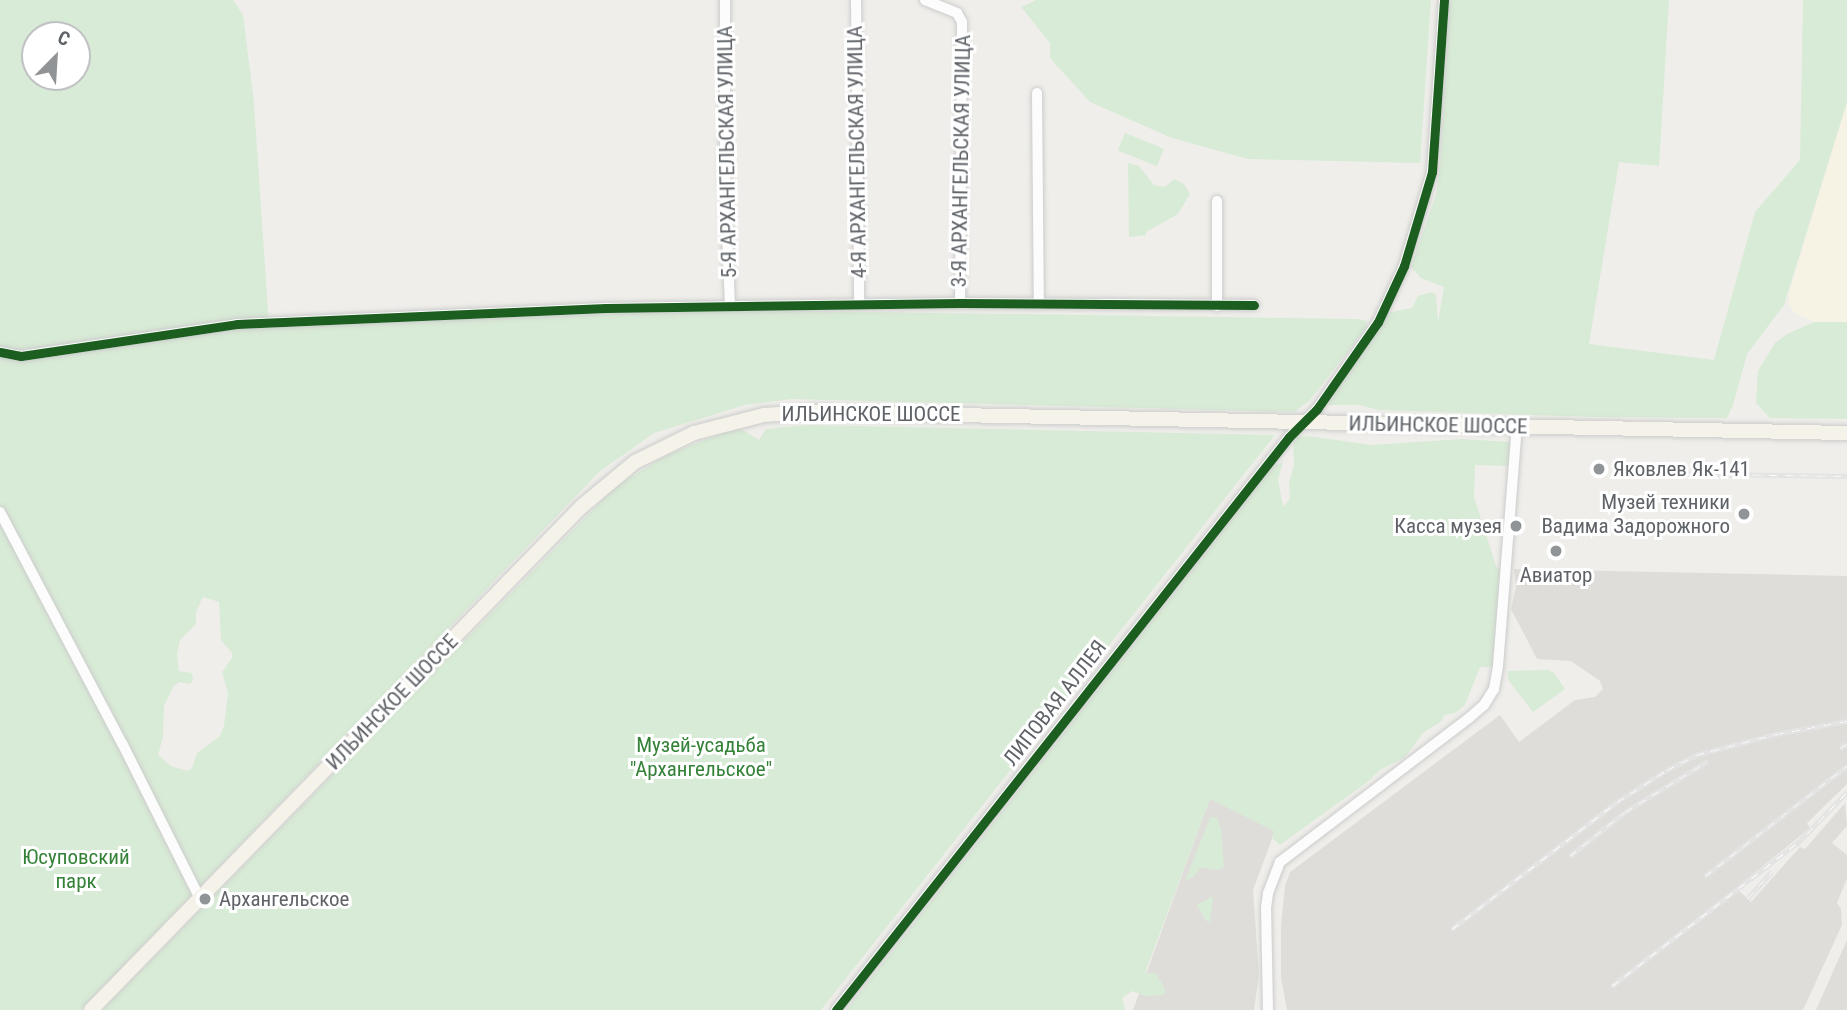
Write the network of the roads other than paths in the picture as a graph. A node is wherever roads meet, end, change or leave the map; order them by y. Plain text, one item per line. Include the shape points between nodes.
1 (725, 0) edge
2 (856, 0) edge
3 (925, 0) edge
4 (1444, 0) edge
5 (1037, 93) dead end
6 (1217, 201) dead end
7 (960, 303) junction
8 (730, 304) junction
9 (859, 304) junction
10 (1039, 304) junction
11 (1254, 305) dead end
12 (1217, 306) junction
13 (0, 352) edge
14 (1306, 422) junction
15 (1517, 427) junction
16 (1847, 433) edge
17 (0, 512) edge
18 (200, 900) junction
19 (91, 1010) edge
20 (836, 1010) edge
21 (1268, 1010) edge

1 - 8 street, 5-Я АРХАНГЕЛЬСКАЯ УЛИЦА
2 - 9 street, 4-Я АРХАНГЕЛЬСКАЯ УЛИЦА
3 - 7 street, 3-Я АРХАНГЕЛЬСКАЯ УЛИЦА via 957,13 962,22
4 - 14 street, ЛИПОВАЯ АЛЛЕЯ via 1434,160 1425,202 1398,281 1378,322
5 - 10 street
6 - 12 street
7 - 9 street
7 - 10 street
8 - 9 street
8 - 13 street via 271,322 21,356
10 - 12 street
11 - 12 street
14 - 15 main road, ИЛЬИНСКОЕ ШОССЕ
14 - 18 main road, ИЛЬИНСКОЕ ШОССЕ via 808,412 726,424 665,446 609,481 580,507
14 - 20 street, ЛИПОВАЯ АЛЛЕЯ
15 - 16 main road, ИЛЬИНСКОЕ ШОССЕ
15 - 21 street via 1493,689 1477,712 1280,862 1267,901
17 - 18 street
18 - 19 main road, ИЛЬИНСКОЕ ШОССЕ

